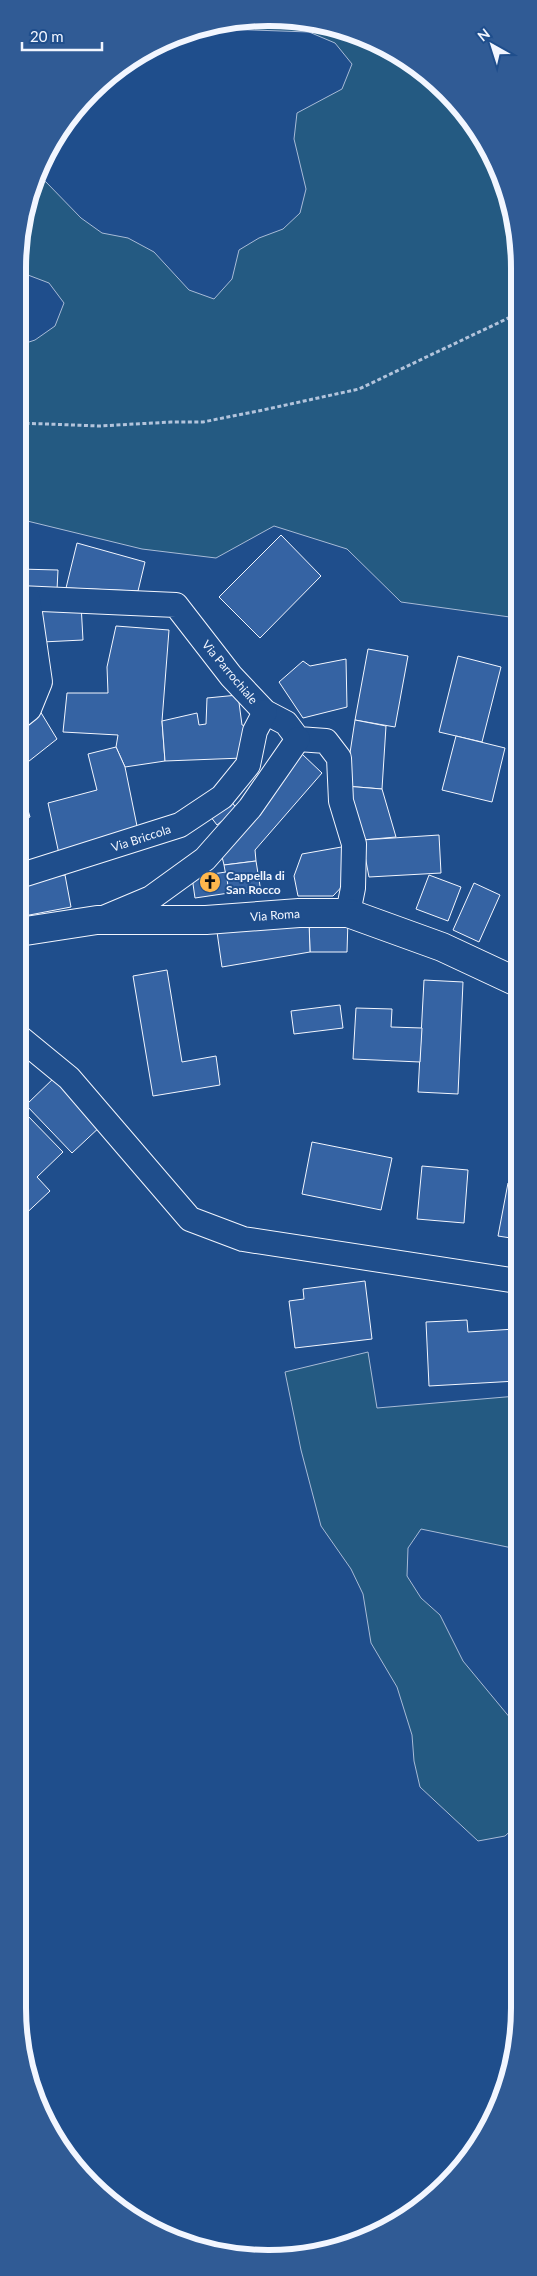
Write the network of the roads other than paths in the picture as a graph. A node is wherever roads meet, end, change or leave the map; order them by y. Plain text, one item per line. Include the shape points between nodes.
1 (26, 598) edge
2 (26, 608) edge
3 (26, 711) edge
4 (265, 712) junction
5 (298, 739) junction
6 (26, 874) edge
7 (348, 913) junction
8 (97, 920) junction
9 (26, 931) edge
10 (511, 979) edge
11 (26, 1043) edge
12 (511, 1280) edge

1 - 4 street, Via Parrochiale via 176,605 231,676
2 - 3 street via 40,682
4 - 5 street, Via Parrochiale via 286,723
4 - 6 street, Via Briccola via 255,731 248,765 222,797 180,825
5 - 7 street via 326,741 339,758 341,801 354,844 353,888
5 - 8 street via 250,808 205,859 151,898
7 - 8 street, Via Roma via 206,920
7 - 10 street, Via Roma via 442,947
8 - 9 street, Via Roma
11 - 12 street via 69,1078 190,1219 243,1239

